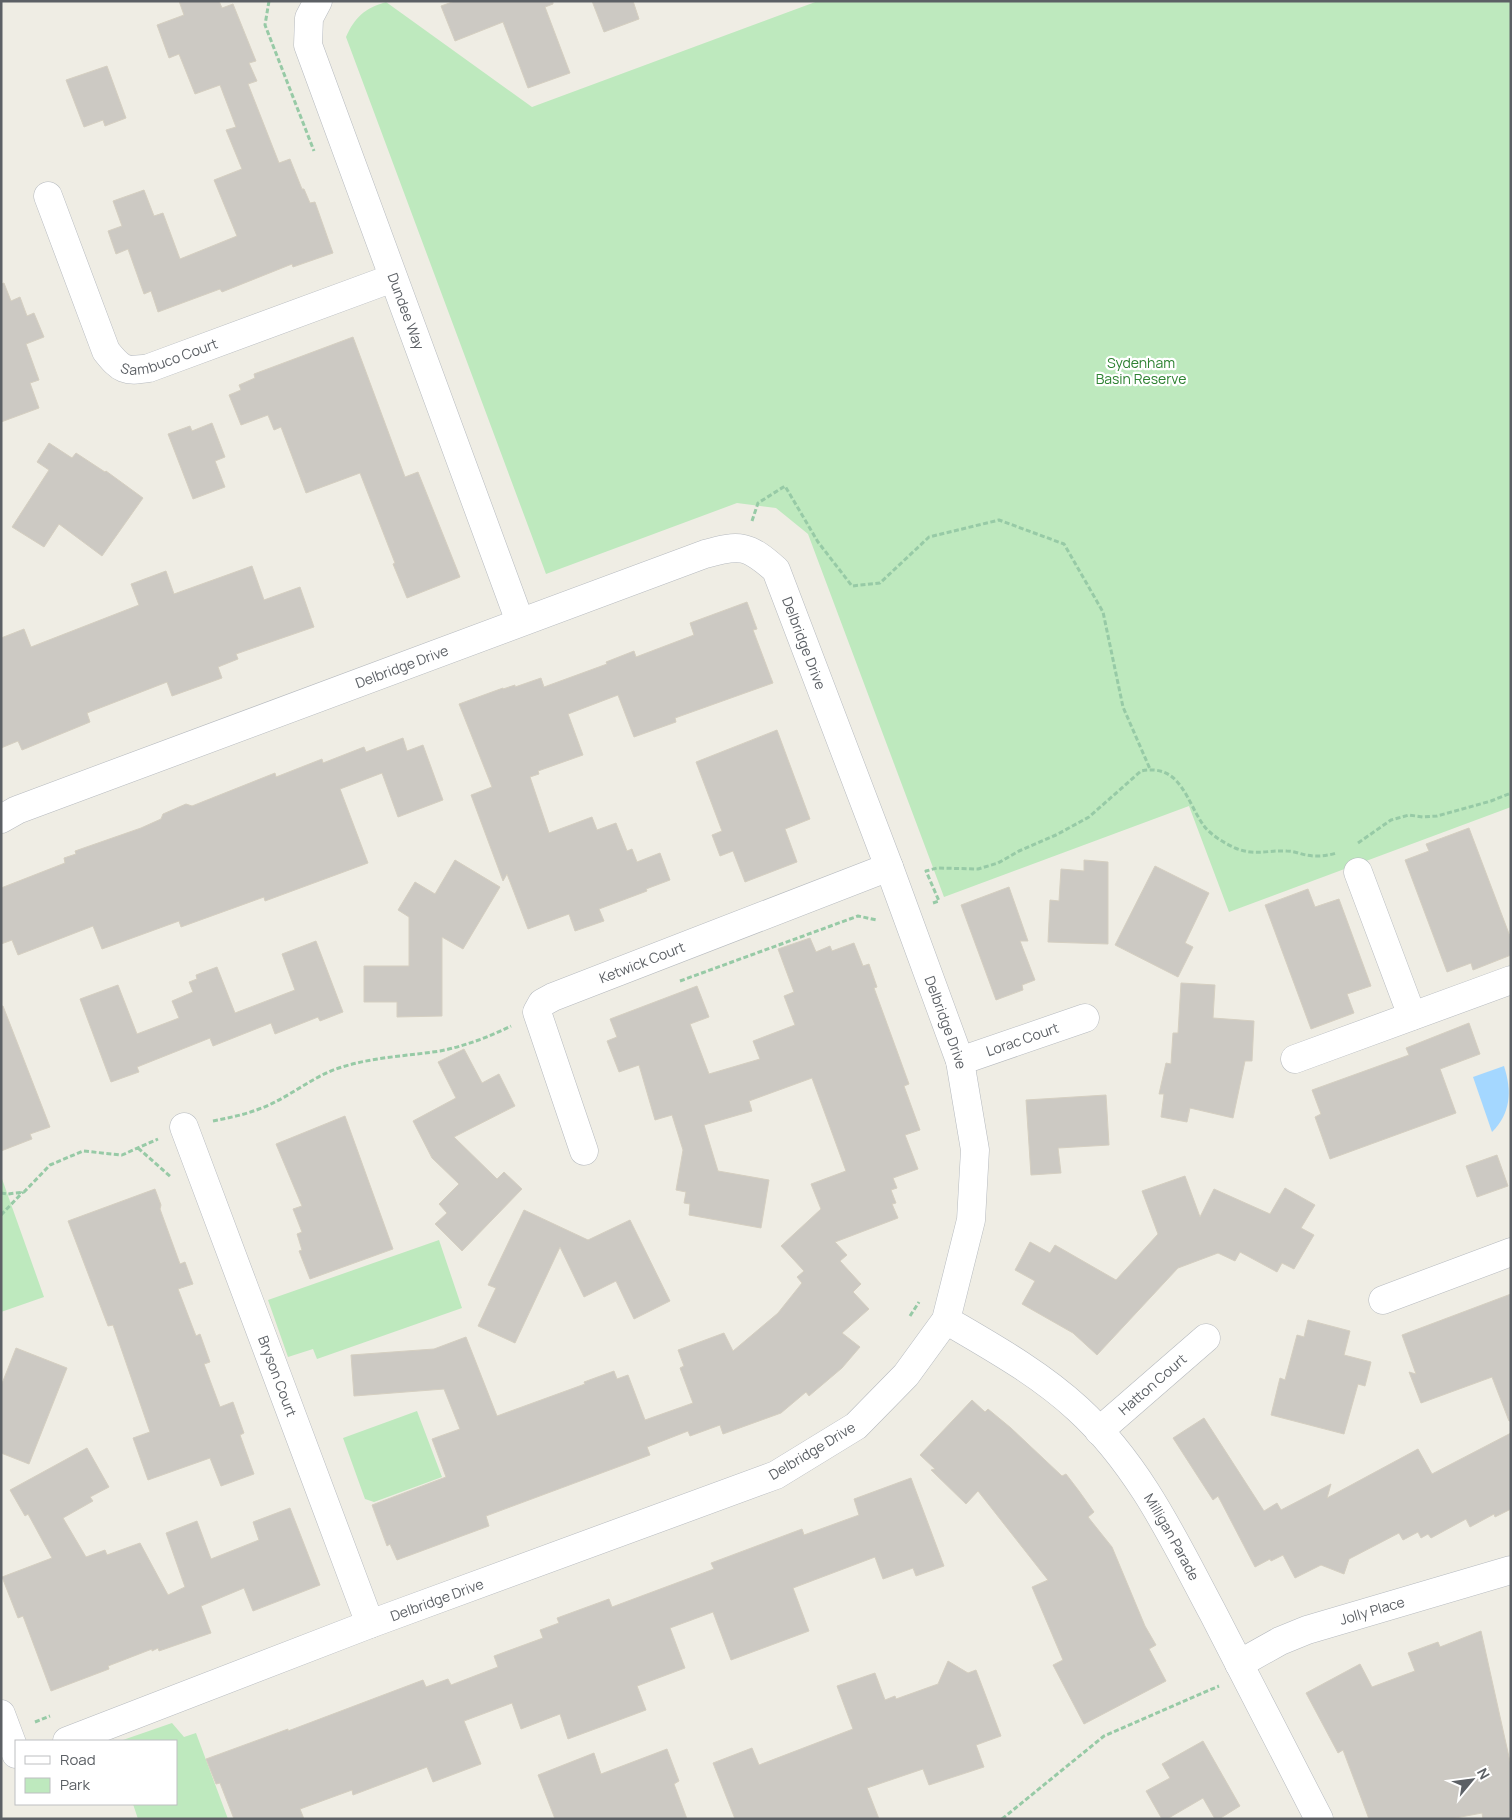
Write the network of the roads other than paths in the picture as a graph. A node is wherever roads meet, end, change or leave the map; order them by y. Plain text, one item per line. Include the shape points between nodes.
1 (318, 1) edge
2 (48, 196) dead end
3 (393, 278) junction
4 (520, 622) junction
5 (6, 814) edge
6 (1353, 861) road end
7 (889, 868) junction
8 (1511, 980) edge
9 (1412, 1016) junction
10 (1086, 1018) dead end
11 (1295, 1059) dead end
12 (960, 1061) junction
13 (184, 1127) road end
14 (584, 1151) dead end
15 (1511, 1252) edge
16 (1383, 1300) dead end
17 (946, 1320) junction
18 (1206, 1338) dead end
19 (1099, 1431) junction
20 (1511, 1570) edge
21 (370, 1624) junction
22 (1242, 1669) junction
23 (1, 1714) edge
24 (70, 1740) edge
25 (15, 1751) edge
26 (15, 1761) edge
27 (1, 1766) edge
28 (1319, 1819) edge

1 - 3 street, Dundee Way via 308,18 308,45
2 - 3 street, Sambuco Court via 106,351 117,365 132,371 149,368
3 - 4 street, Dundee Way
4 - 5 street, Delbridge Drive
4 - 7 street, Delbridge Drive via 704,554 726,548 745,548 759,555 776,570
6 - 9 street
7 - 12 street, Delbridge Drive
7 - 14 street, Ketwick Court via 542,1003 537,1012
8 - 9 street
9 - 11 street
10 - 12 street, Lorac Court
12 - 17 street, Delbridge Drive via 975,1150 971,1220
13 - 21 street, Bryson Court
15 - 16 street
17 - 19 street, Milligan Parade via 1046,1382
17 - 21 street, Delbridge Drive via 906,1375 856,1426 776,1475
18 - 19 street, Hatton Court
19 - 22 street, Milligan Parade via 1135,1473
20 - 22 street, Jolly Place via 1307,1630 1280,1641
21 - 24 street, Delbridge Drive
22 - 28 street, Milligan Parade
23 - 25 street
26 - 27 street

